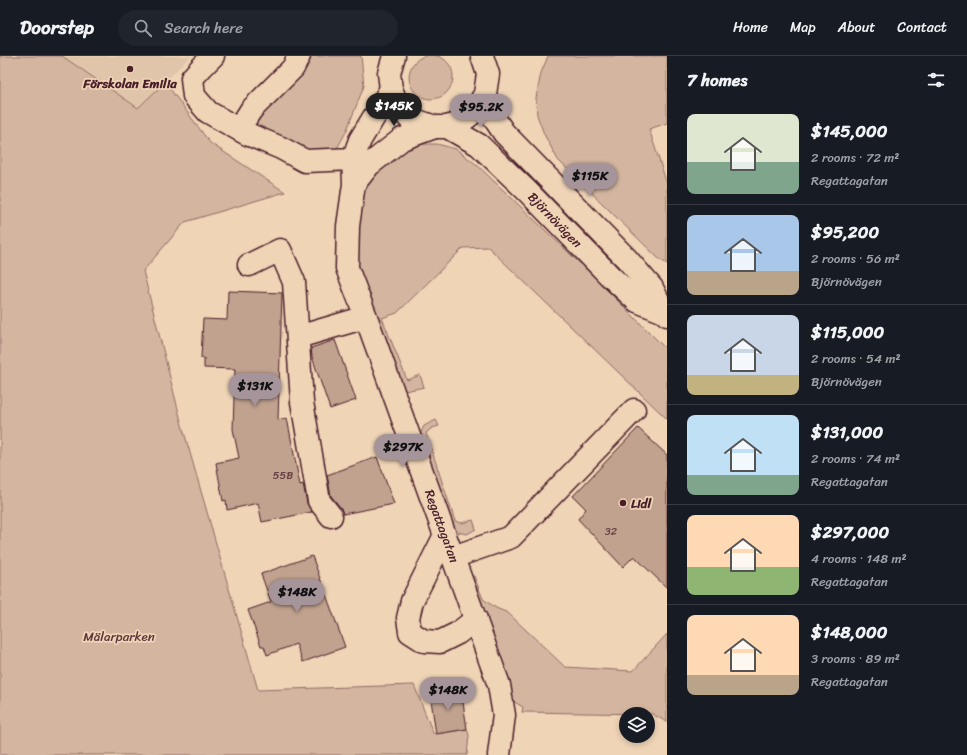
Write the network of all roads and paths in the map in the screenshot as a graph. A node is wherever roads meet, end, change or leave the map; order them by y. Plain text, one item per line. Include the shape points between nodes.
1 (213, 56) edge
2 (299, 56) edge
3 (389, 68) edge
4 (488, 70) edge
5 (441, 127) junction
6 (239, 130) junction
7 (353, 159) junction
8 (354, 184) junction
9 (249, 265) dead end
10 (666, 312) edge
11 (366, 318) junction
12 (298, 337) junction
13 (634, 410) dead end
14 (331, 516) dead end
15 (445, 535) junction
16 (453, 557) junction
17 (476, 619) junction
18 (499, 755) edge

1 - 6 street via 192,78 194,96 208,112
2 - 6 street via 293,68 251,110
3 - 5 street, Björnövägen via 398,106 409,118
3 - 7 street, Regattagatan
4 - 5 street via 474,112 461,122
4 - 10 street, Björnövägen via 492,115 504,133 630,263 652,288
5 - 8 street via 402,139 369,165
5 - 10 street, Björnövägen via 479,145 637,301
6 - 7 street via 305,161
7 - 8 street, Regattagatan
8 - 11 street, Regattagatan via 348,226 347,268
9 - 12 street via 280,250 294,282
11 - 12 street
11 - 15 street, Regattagatan
12 - 14 street via 302,402 319,501
13 - 16 street via 511,537
15 - 16 street, Regattagatan
15 - 17 street via 412,601 408,618 410,632 424,641 440,642 458,633
16 - 17 street, Regattagatan
17 - 18 street, Regattagatan via 499,685 504,715

